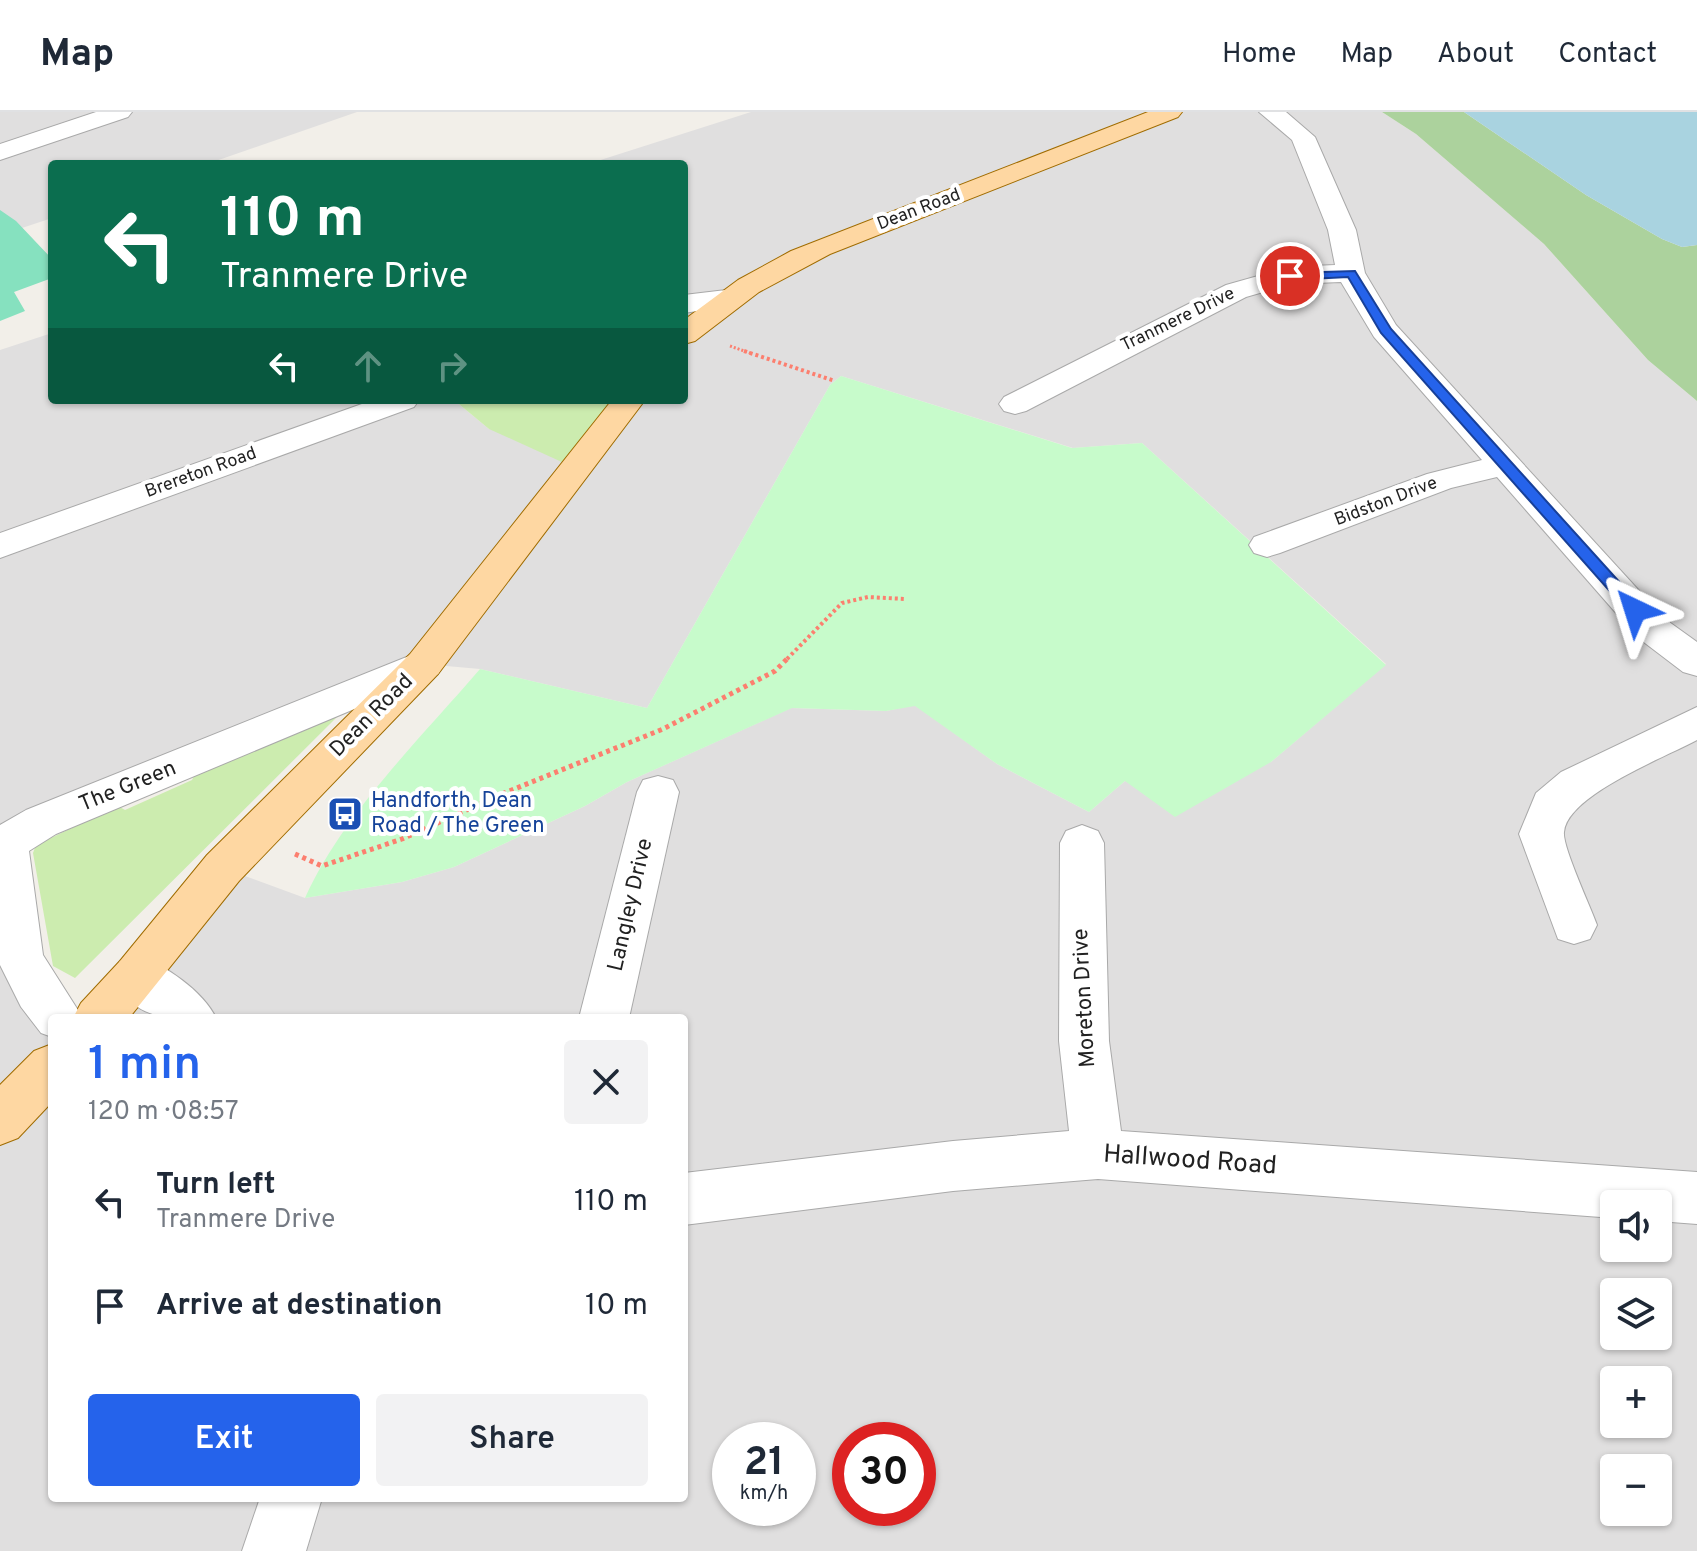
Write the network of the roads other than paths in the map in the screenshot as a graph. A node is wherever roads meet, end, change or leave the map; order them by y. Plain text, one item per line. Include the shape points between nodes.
1 (120, 112) edge
2 (1170, 112) edge
3 (1271, 112) edge
4 (85, 117) edge
5 (0, 152) edge
6 (1351, 273) junction
7 (726, 299) joint
8 (688, 322) edge
9 (392, 404) edge
10 (626, 404) edge
11 (1015, 404) dead end
12 (1507, 464) junction
13 (1267, 545) dead end
14 (0, 546) edge
15 (1697, 662) edge
16 (424, 664) junction
17 (1697, 722) edge
18 (658, 792) dead end
19 (1082, 843) dead end
20 (1574, 925) dead end
21 (137, 976) junction
22 (55, 1014) edge
23 (102, 1014) edge
24 (186, 1014) edge
25 (605, 1014) edge
26 (48, 1071) edge
27 (0, 1121) edge
28 (1098, 1154) junction
29 (1697, 1198) edge
30 (688, 1199) edge
31 (290, 1502) edge
32 (274, 1551) edge

1 - 4 street
2 - 7 main road, Dean Road via 820,248
3 - 6 street via 1303,137 1342,230
4 - 5 street
6 - 11 street, Tranmere Drive via 1290,276 1236,291
6 - 12 street via 1385,331
7 - 8 street
9 - 14 street, Brereton Road
10 - 16 main road, Dean Road
12 - 13 street, Bidston Drive via 1439,481
12 - 15 street via 1651,628
16 - 21 main road, Dean Road via 223,868
16 - 22 street, The Green via 41,822 11,840 6,853 20,957
17 - 20 street via 1576,784 1551,805 1541,834
18 - 25 street, Langley Drive
19 - 28 street, Moreton Drive via 1084,1041
21 - 23 main road, Dean Road
21 - 24 street
26 - 27 main road
28 - 29 street, Hallwood Road
28 - 30 street, Hallwood Road
31 - 32 street

